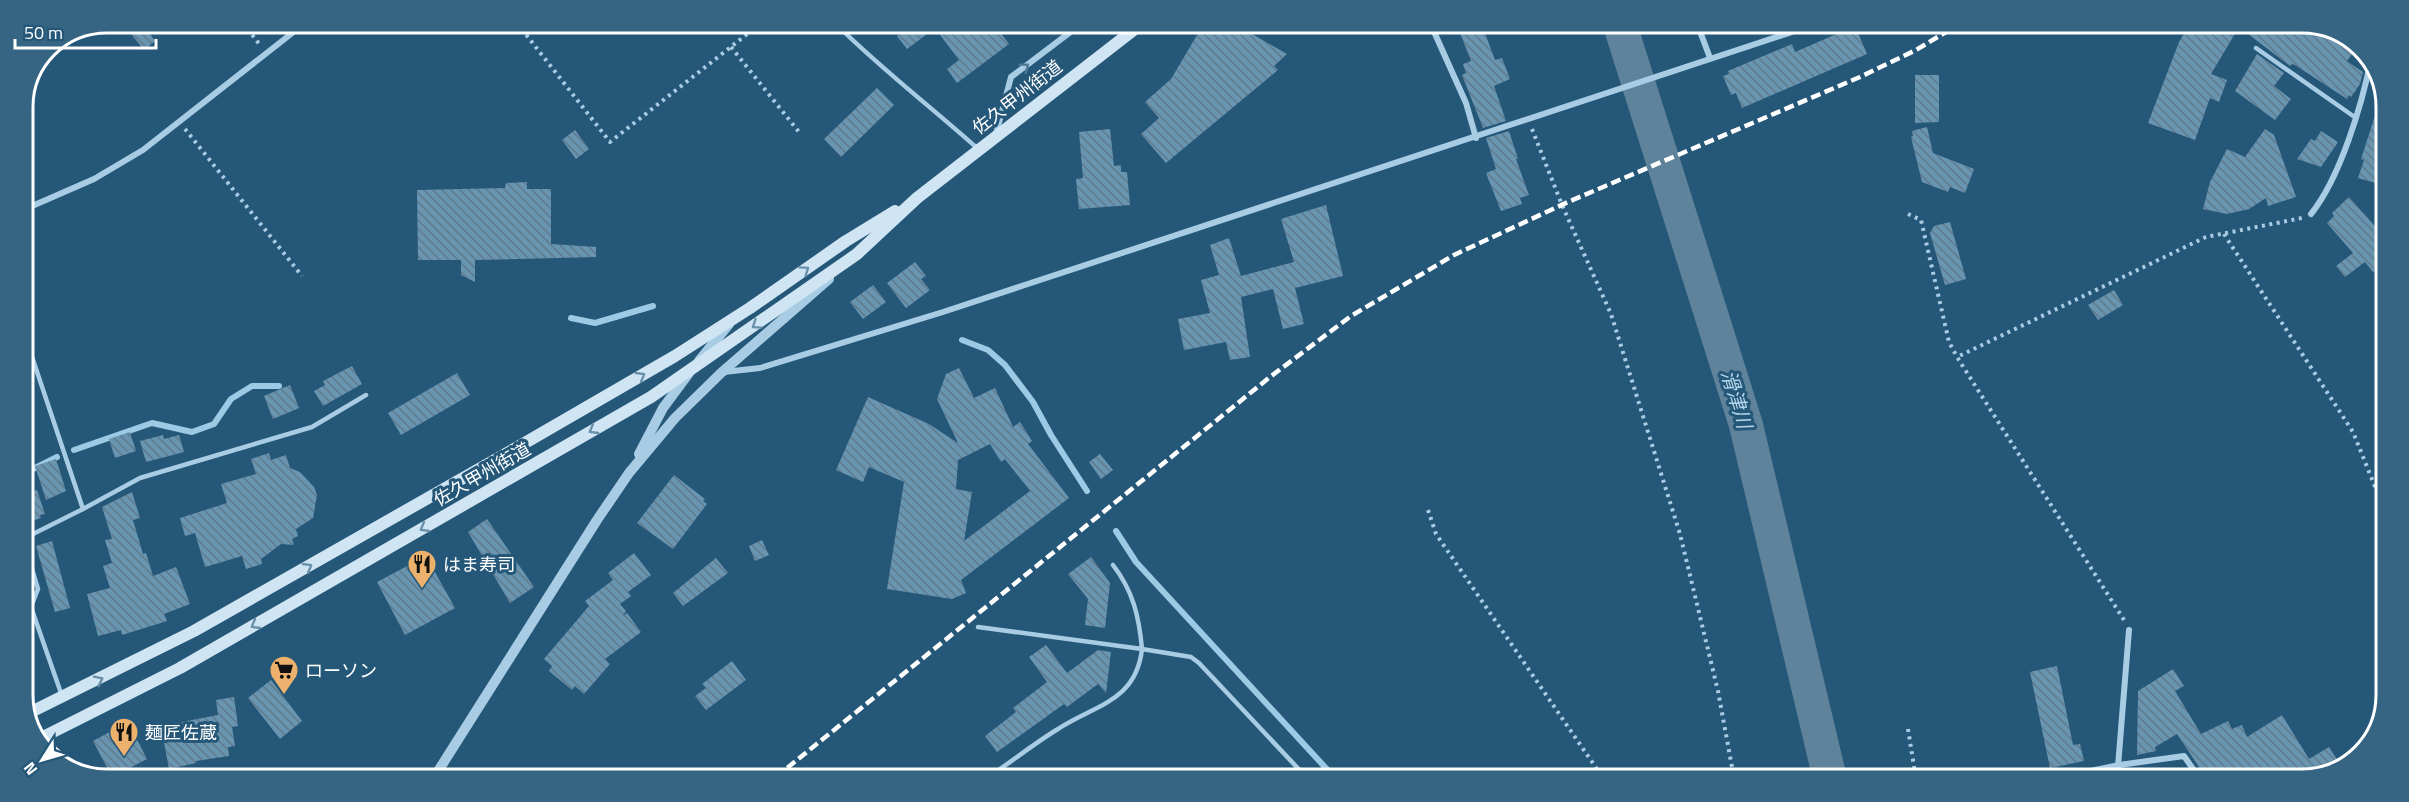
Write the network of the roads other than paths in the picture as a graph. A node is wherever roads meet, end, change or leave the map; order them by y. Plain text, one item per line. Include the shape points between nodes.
1 (292, 33) edge
2 (845, 33) edge
3 (1069, 33) edge
4 (1130, 33) edge
5 (1435, 33) edge
6 (1701, 33) edge
7 (1788, 33) edge
8 (2256, 48) dead end
9 (1710, 58) junction
10 (2368, 74) edge
11 (2356, 118) junction
12 (995, 137) junction
13 (1476, 138) junction
14 (979, 150) junction
15 (917, 198) junction
16 (33, 206) edge
17 (2311, 214) road end
18 (857, 254) junction
19 (732, 319) junction
20 (33, 360) edge
21 (690, 371) junction
22 (721, 373) junction
23 (366, 395) dead end
24 (629, 472) junction
25 (83, 509) junction
26 (33, 534) edge
27 (1113, 564) dead end
28 (33, 572) edge
29 (33, 602) edge
30 (33, 613) edge
31 (978, 627) dead end
32 (2129, 630) road end
33 (1142, 649) junction
34 (63, 697) junction
35 (34, 711) edge
36 (58, 730) edge
37 (2119, 765) junction
38 (439, 769) edge
39 (1000, 769) dead end
40 (1298, 769) edge
41 (2100, 769) edge
42 (2118, 769) edge
43 (2192, 769) edge

1 - 16 street via 127,161
2 - 14 lane
12 -> 3 street via 1011,77
4 - 12 main road, 佐久甲州街道
5 - 13 street via 1466,103
6 - 9 street
7 - 9 street
8 - 11 lane
9 - 13 street
10 - 11 street
11 - 17 street via 2324,198
12 - 14 main road, 佐久甲州街道
13 - 22 street via 845,343 760,368
14 - 15 main road, 佐久甲州街道
15 - 18 main road, 佐久甲州街道
19 -> 15 main road, 佐久甲州街道
18 -> 21 main road, 佐久甲州街道
18 - 22 street
19 - 21 street
34 -> 19 main road, 佐久甲州街道 via 204,625 675,356
20 - 25 lane
21 - 24 street via 663,408
21 -> 36 main road, 佐久甲州街道 via 180,668
22 - 24 street via 675,418
23 - 25 lane via 312,427 140,478
24 - 38 street
25 - 26 lane
27 - 33 lane via 1134,599
28 - 29 lane via 38,589
30 - 34 lane
31 - 33 lane
32 - 37 street
33 - 39 lane via 1140,665 1132,678 1107,704 1060,728
33 - 40 lane via 1191,657 1199,663
34 - 35 main road, 佐久甲州街道
37 - 41 street
37 - 42 street
37 - 43 street via 2184,756

